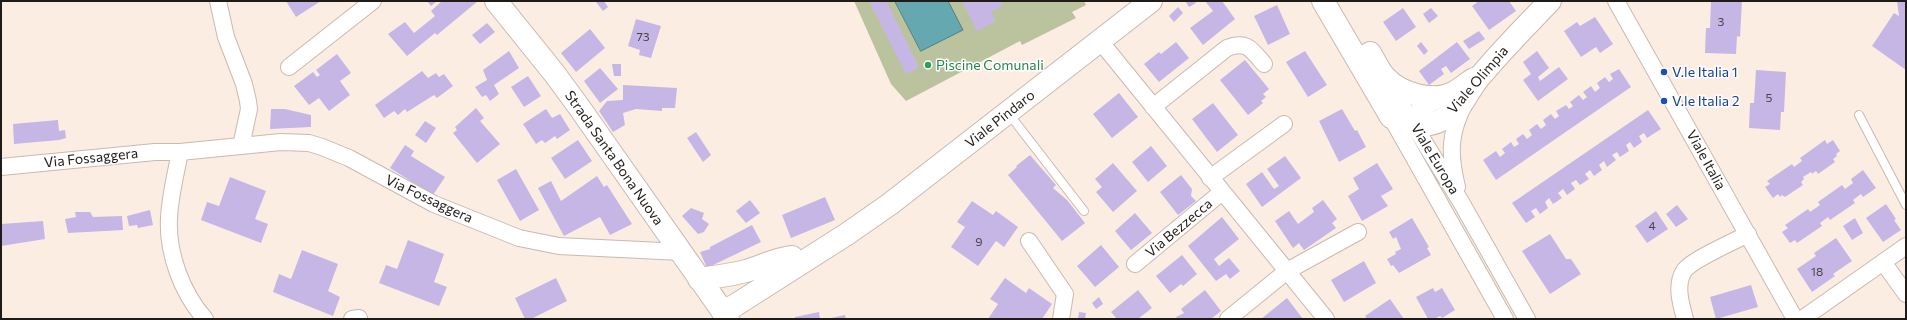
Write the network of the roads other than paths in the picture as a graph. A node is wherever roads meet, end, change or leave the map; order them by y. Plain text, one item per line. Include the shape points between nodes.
1 (218, 1) edge
2 (373, 1) edge
3 (496, 1) edge
4 (1151, 1) edge
5 (1323, 1) edge
6 (1338, 1) edge
7 (1550, 1) edge
8 (1616, 1) edge
9 (1100, 41) junction
10 (1264, 64) dead end
11 (289, 67) dead end
12 (1481, 74) junction
13 (1384, 77) junction
14 (1453, 93) junction
15 (1153, 107) junction
16 (1008, 113) junction
17 (1859, 115) dead end
18 (1284, 124) dead end
19 (1405, 124) junction
20 (241, 146) junction
21 (180, 152) junction
22 (1, 167) edge
23 (1210, 178) junction
24 (1222, 192) junction
25 (1460, 202) junction
26 (1906, 205) edge
27 (1084, 211) dead end
28 (1358, 232) dead end
29 (847, 234) junction
30 (1748, 234) junction
31 (1029, 241) dead end
32 (1906, 246) edge
33 (681, 252) junction
34 (792, 257) junction
35 (1883, 262) junction
36 (1135, 264) dead end
37 (1287, 271) junction
38 (699, 279) junction
39 (757, 291) junction
40 (1906, 294) edge
41 (722, 311) edge
42 (205, 319) edge
43 (747, 319) edge
44 (1061, 319) edge
45 (1228, 319) edge
46 (1326, 319) edge
47 (1505, 319) edge
48 (1527, 319) edge
49 (1685, 319) edge
50 (1795, 319) edge
51 (1802, 319) edge

1 - 20 street via 226,37 248,101 249,109
2 - 11 street
3 - 33 street, Strada Santa Bona Nuova via 558,79
4 - 9 street, Viale Pindaro
5 - 19 street, Viale Europa
6 - 13 street, Viale Europa
7 - 12 street, Viale Olimpia
8 - 30 street, Viale Italia
9 - 15 street, Via Bezzecca
9 - 16 street, Viale Pindaro
10 - 15 street via 1249,47 1231,46
12 - 14 street
12 - 19 street, Viale Olimpia via 1453,113 1429,125
12 - 25 street via 1458,116 1452,143 1451,163
13 - 14 street via 1403,91 1413,94 1440,97
13 - 19 street, Viale Europa
14 - 19 street via 1418,111
15 - 23 street, Via Bezzecca
16 - 27 lane
16 - 29 street, Viale Pindaro
17 - 26 lane
18 - 23 street, Via Bezzecca
19 - 25 street, Viale Europa
19 - 47 street, Viale Europa
20 - 21 street, Via Fossaggera
20 - 33 street, Via Fossaggera via 296,142 322,147 349,158 434,204 506,233 540,243
21 - 22 street, Via Fossaggera via 155,152
21 - 42 street via 170,201 169,237 187,293
23 - 24 street, Via Bezzecca
24 - 36 street, Via Bezzecca
24 - 37 street, Via Bezzecca
25 - 48 street, Viale Europa
28 - 37 street
29 - 34 street, Viale Pindaro
29 - 39 street, Viale Pindaro
30 - 49 street via 1684,271 1679,286
30 - 50 street, Viale Italia
31 - 44 street via 1065,294
32 - 35 street
33 - 38 street, Strada Santa Bona Nuova
34 - 38 street, Viale Pindaro via 782,258 747,271
34 - 41 street, Viale Pindaro via 729,294
35 - 40 street
35 - 51 street
37 - 45 street
37 - 46 street, Via Bezzecca
38 - 41 street, Strada Santa Bona Nuova
39 - 41 street, Viale Pindaro
39 - 43 street

